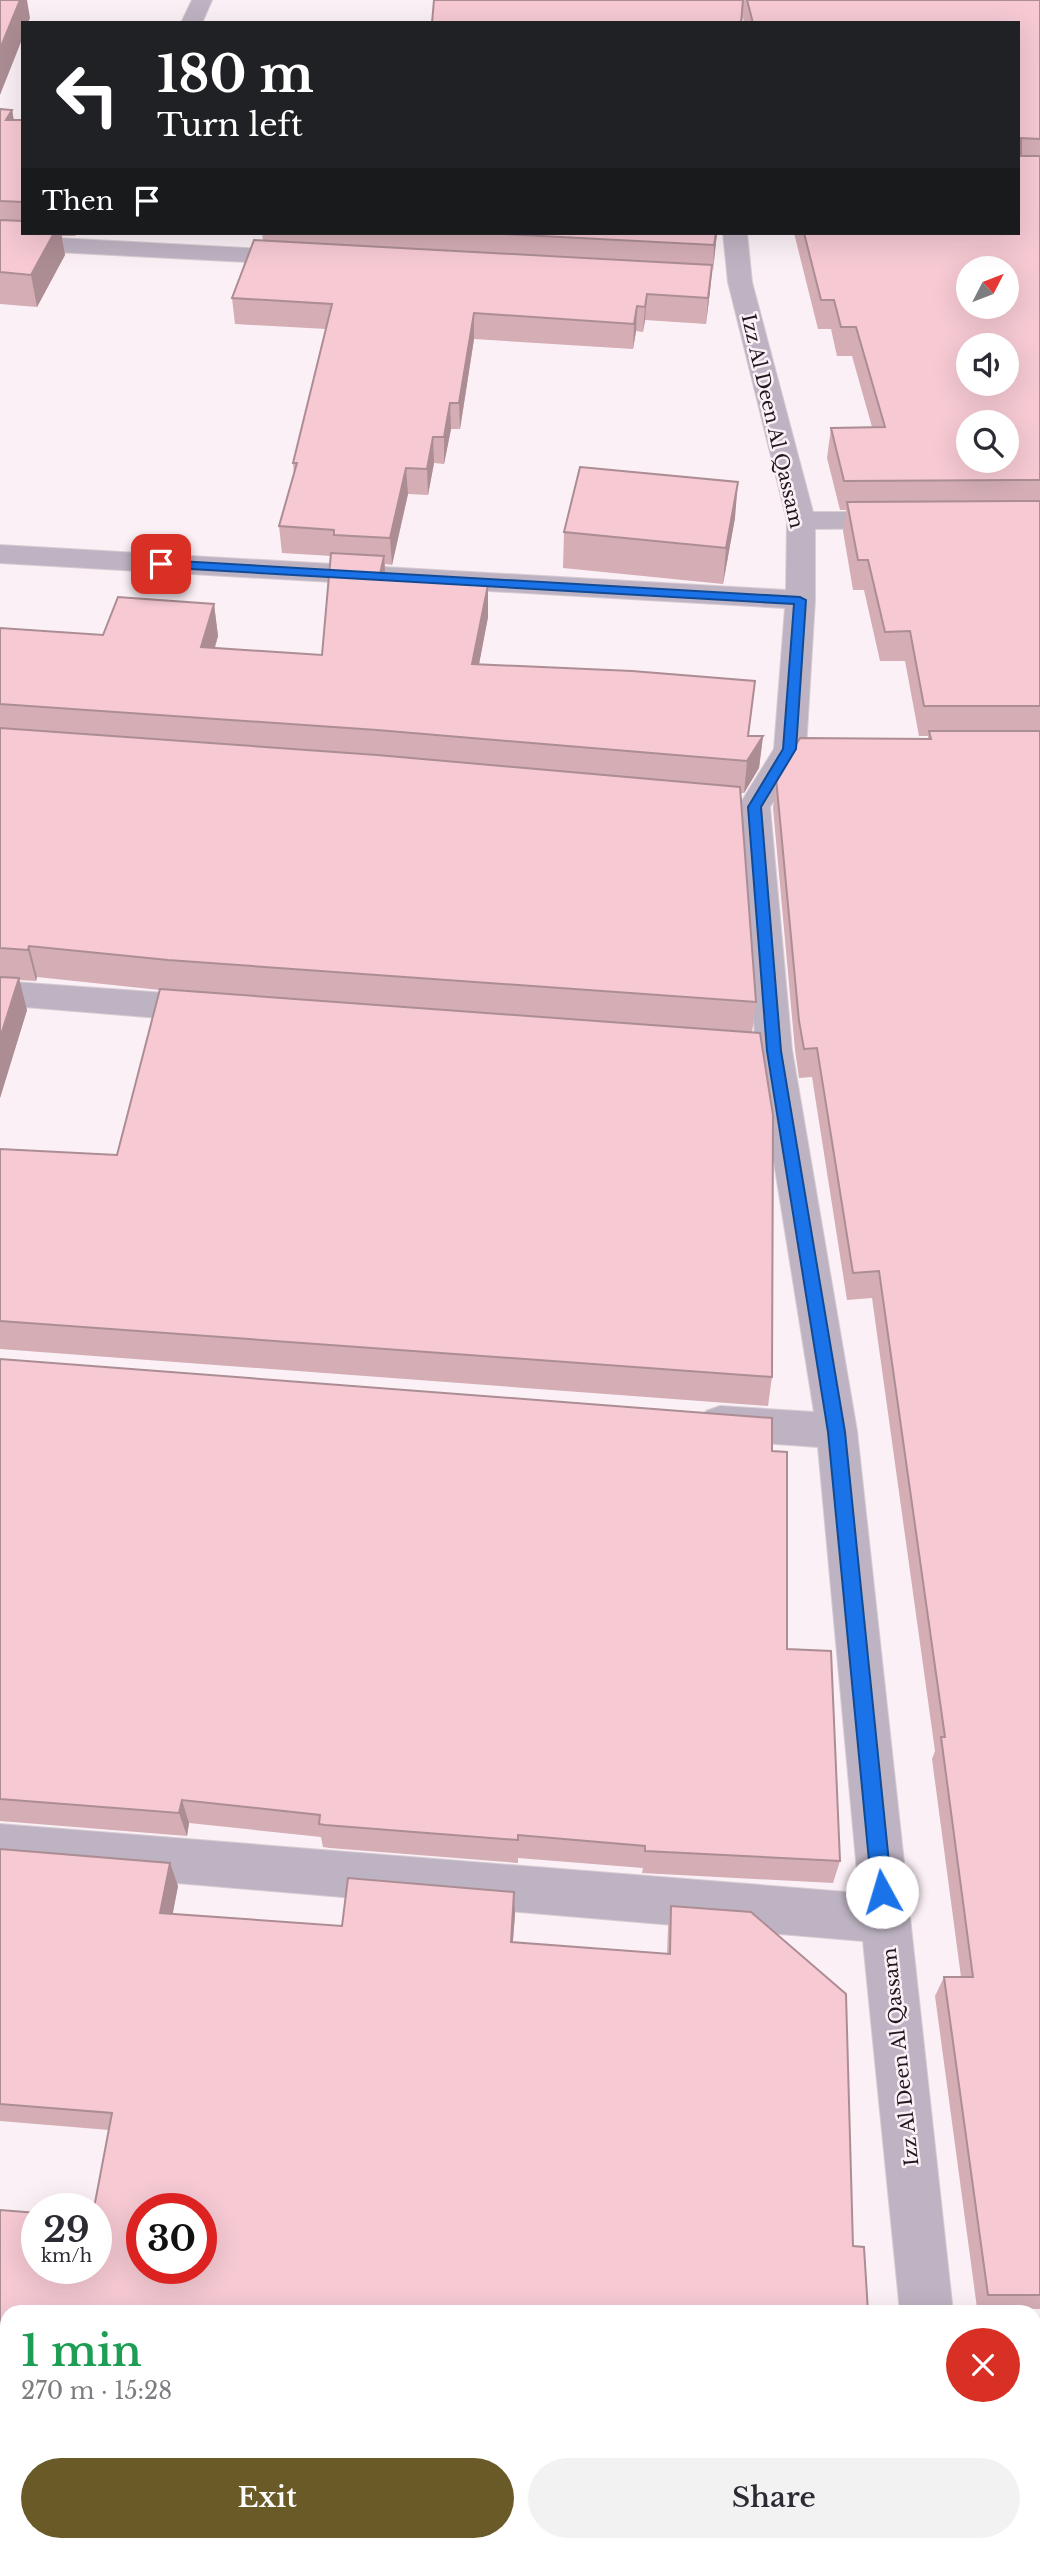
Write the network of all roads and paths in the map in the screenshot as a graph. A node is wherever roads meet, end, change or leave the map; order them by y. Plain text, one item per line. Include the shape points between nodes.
1 (202, 0) edge
2 (192, 21) edge
3 (735, 235) edge
4 (80, 239) edge
5 (0, 242) edge
6 (323, 259) edge
7 (921, 520) edge
8 (801, 521) junction
9 (0, 555) edge
10 (800, 600) junction
11 (0, 993) edge
12 (235, 1011) edge
13 (683, 1420) edge
14 (837, 1432) junction
15 (0, 1846) edge
16 (885, 1919) junction
17 (926, 2305) edge

1 - 2 street
3 - 8 street, Izz Al Deen Al Qassam via 726,282
4 - 5 street
4 - 6 street
7 - 8 street
8 - 10 street, Izz Al Deen Al Qassam
9 - 10 street
10 - 14 street, Izz Al Deen Al Qassam via 804,749 740,806 760,1050
11 - 12 street
13 - 14 street
14 - 16 street, Izz Al Deen Al Qassam
15 - 16 street
16 - 17 street, Izz Al Deen Al Qassam

